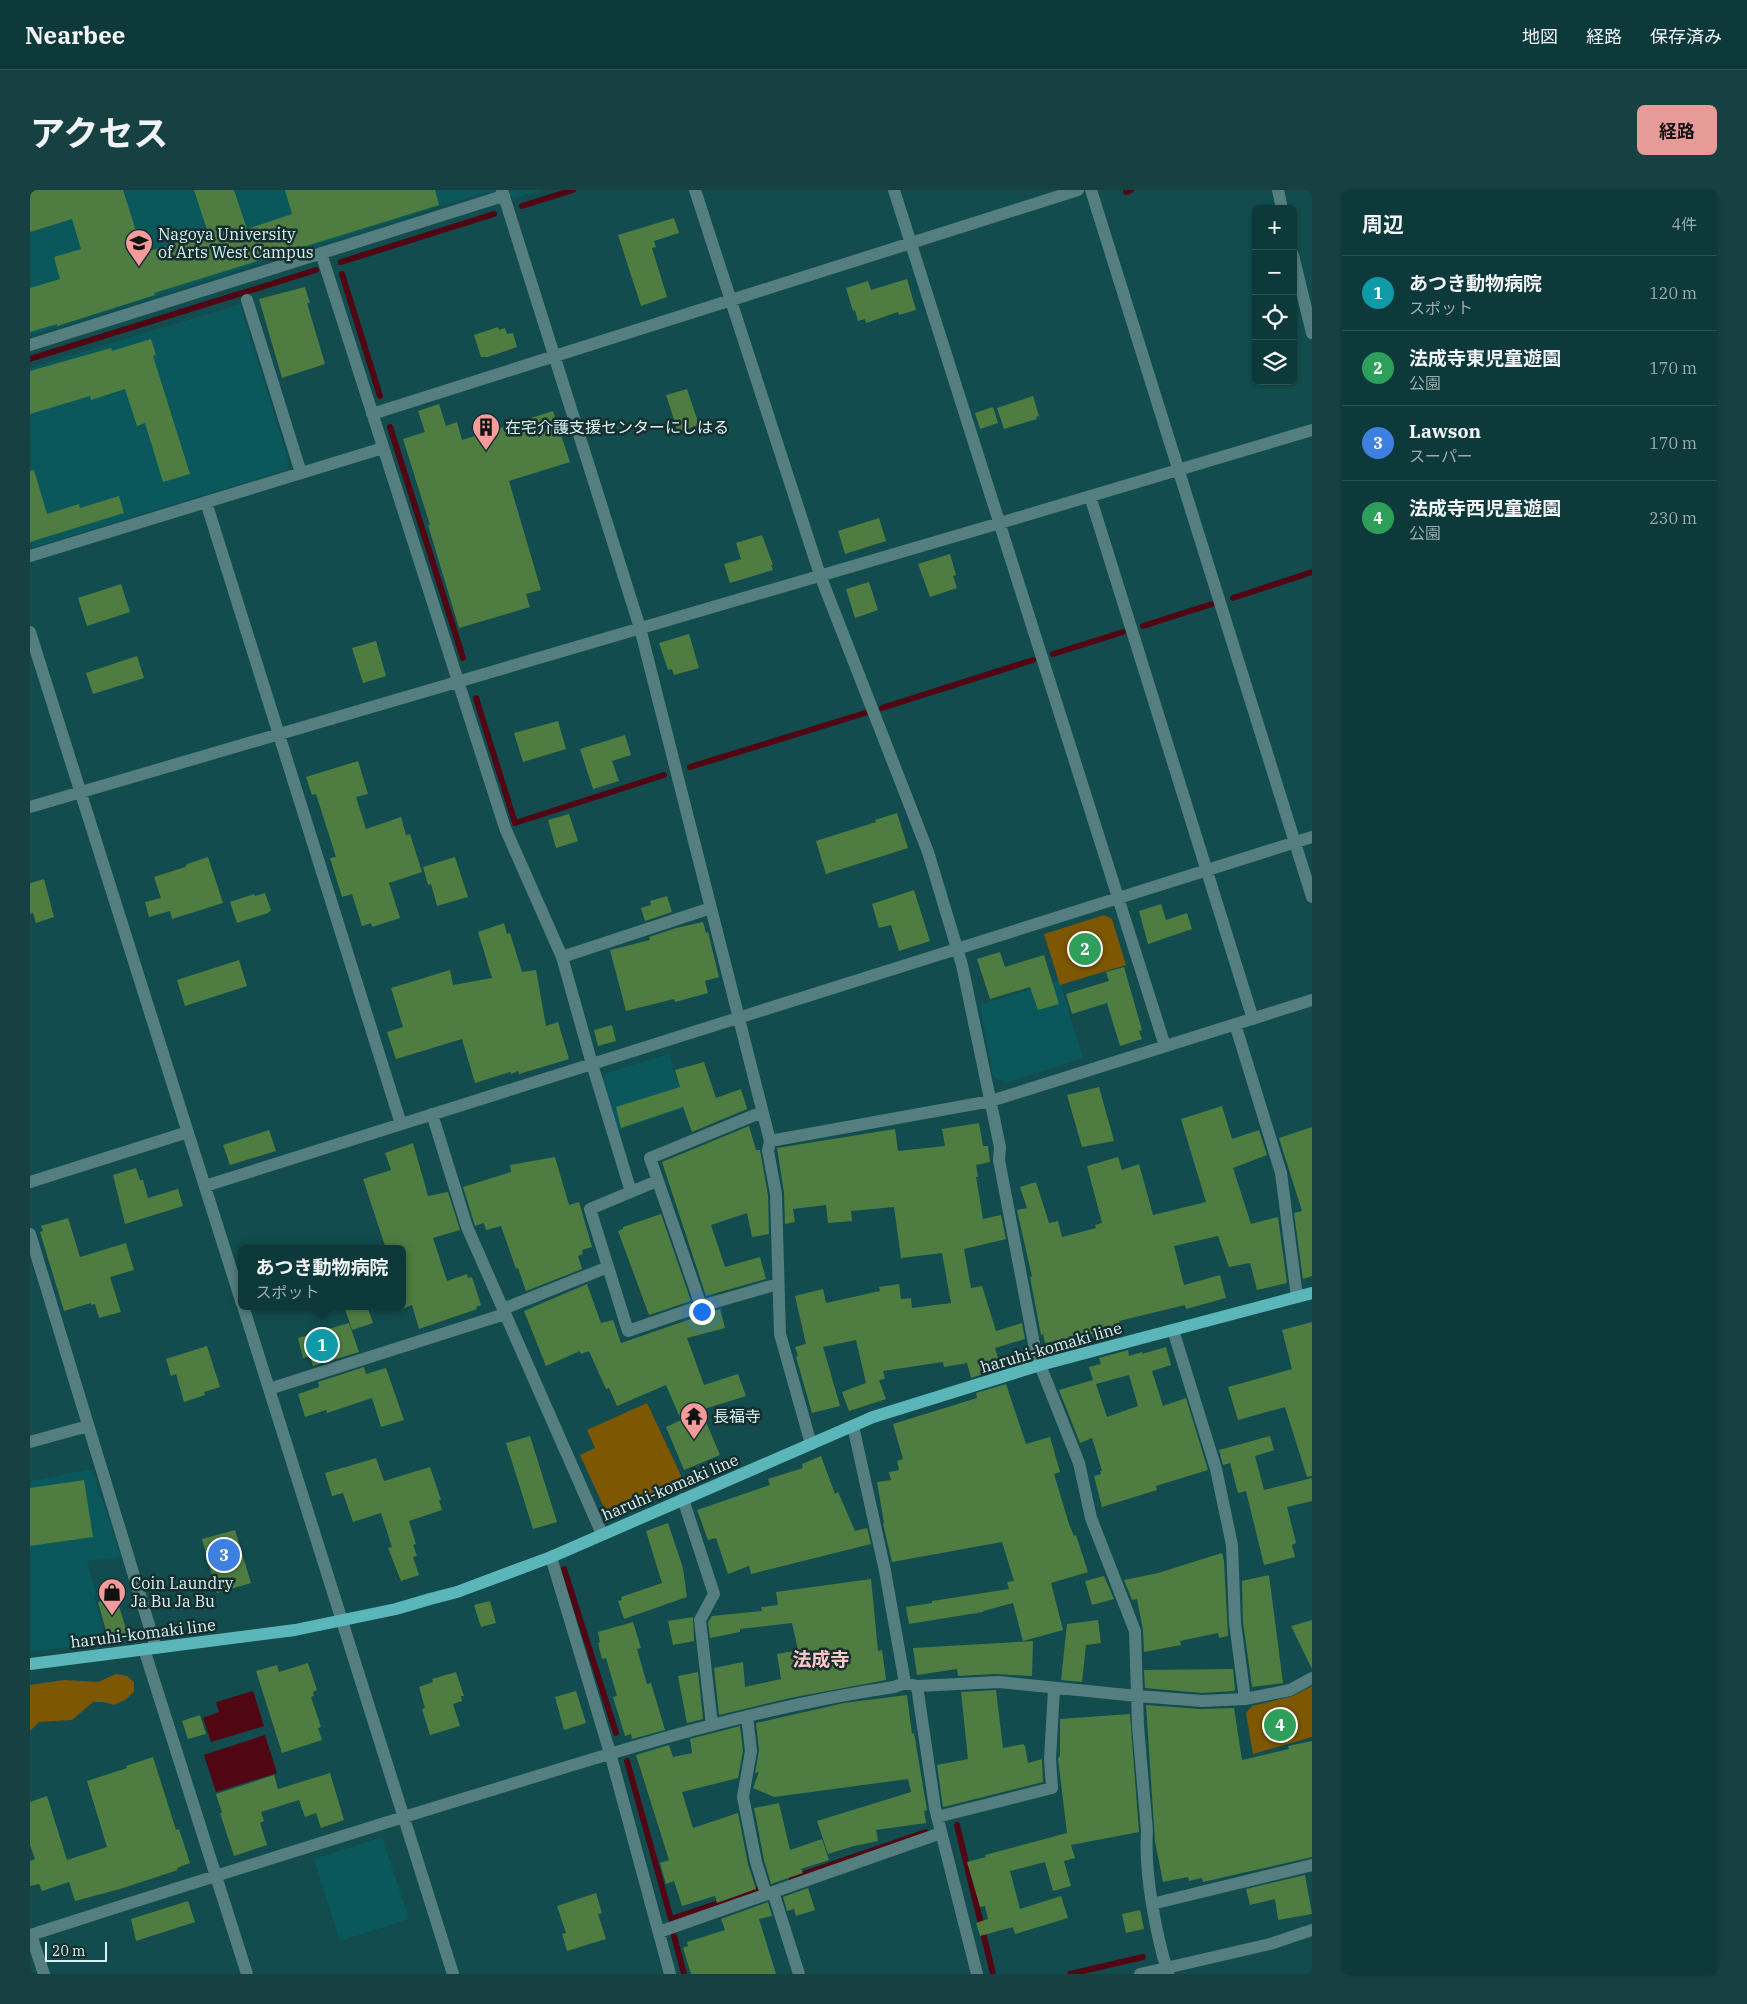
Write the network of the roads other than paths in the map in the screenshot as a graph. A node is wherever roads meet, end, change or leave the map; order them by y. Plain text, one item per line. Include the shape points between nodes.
1 (696, 190) edge
2 (894, 190) edge
3 (1078, 190) edge
4 (1091, 190) edge
5 (1278, 190) edge
6 (502, 193) edge
7 (1281, 205) edge
8 (910, 243) junction
9 (321, 253) junction
10 (1297, 272) edge
11 (247, 300) dead end
12 (731, 300) junction
13 (1312, 334) edge
14 (30, 345) edge
15 (554, 356) junction
16 (372, 414) junction
17 (1312, 430) edge
18 (383, 448) junction
19 (1179, 470) junction
20 (301, 473) junction
21 (1090, 496) junction
22 (206, 502) junction
23 (1000, 523) junction
24 (30, 556) edge
25 (820, 575) junction
26 (640, 628) junction
27 (30, 632) edge
28 (458, 681) junction
29 (279, 734) junction
30 (81, 792) junction
31 (30, 807) edge
32 (1312, 838) edge
33 (1295, 843) junction
34 (1207, 871) junction
35 (1312, 897) edge
36 (1117, 900) junction
37 (711, 908) junction
38 (958, 950) junction
39 (562, 958) junction
40 (1312, 1000) edge
41 (738, 1018) junction
42 (1253, 1019) junction
43 (1235, 1024) junction
44 (1165, 1046) junction
45 (592, 1064) junction
46 (991, 1101) junction
47 (762, 1112) junction
48 (432, 1114) junction
49 (401, 1124) junction
50 (188, 1132) junction
51 (770, 1141) junction
52 (657, 1181) junction
53 (30, 1182) edge
54 (205, 1186) junction
55 (631, 1192) junction
56 (30, 1234) edge
57 (608, 1267) junction
58 (778, 1284) junction
59 (238, 1292) edge
60 (1312, 1293) edge
61 (1297, 1297) junction
62 (701, 1306) junction
63 (244, 1310) edge
64 (504, 1312) junction
65 (1173, 1330) junction
66 (1040, 1365) junction
67 (269, 1389) junction
68 (88, 1426) junction
69 (853, 1426) junction
70 (30, 1442) edge
71 (811, 1444) junction
72 (683, 1499) junction
73 (602, 1534) junction
74 (551, 1557) junction
75 (342, 1620) junction
76 (150, 1649) junction
77 (30, 1664) edge
78 (1312, 1678) edge
79 (911, 1685) junction
80 (1054, 1688) junction
81 (1137, 1696) junction
82 (1245, 1699) junction
83 (747, 1716) junction
84 (712, 1725) junction
85 (610, 1753) junction
86 (403, 1817) junction
87 (937, 1818) junction
88 (941, 1834) junction
89 (1312, 1865) edge
90 (216, 1876) junction
91 (769, 1893) junction
92 (1152, 1904) junction
93 (1312, 1930) edge
94 (658, 1932) junction
95 (31, 1935) edge
96 (1167, 1971) edge
97 (44, 1974) edge
98 (247, 1974) edge
99 (453, 1974) edge
100 (670, 1974) edge
101 (799, 1974) edge
102 (977, 1974) edge
103 (1140, 1974) edge

1 - 12 street
2 - 8 street
3 - 8 street
4 - 19 street
5 - 7 street
6 - 9 street
6 - 15 street
8 - 12 street
8 - 23 street
9 - 14 street
9 - 16 street
10 - 13 street
11 - 20 street
12 - 15 street
12 - 25 street
15 - 16 street
15 - 26 street
16 - 18 street
17 - 19 street
18 - 20 street
18 - 28 street
19 - 21 street
19 - 33 street
20 - 22 street
21 - 23 street
21 - 34 street
22 - 24 street
22 - 29 street
23 - 25 street
23 - 36 street
25 - 26 street
25 - 38 street via 928,852
26 - 28 street
26 - 37 street
27 - 30 street
28 - 29 street
28 - 39 street via 505,828
29 - 30 street
29 - 49 street
30 - 31 street
30 - 50 street
32 - 33 street
33 - 34 street
33 - 35 street
34 - 36 street
34 - 42 street
36 - 38 street
36 - 44 street
37 - 39 street
37 - 41 street
38 - 41 street
38 - 46 street
39 - 45 street
40 - 42 street
41 - 45 street
41 - 47 street
42 - 43 street
43 - 44 street
43 - 61 street via 1281,1173
44 - 46 street
45 - 48 street
45 - 55 street
46 - 51 street
46 - 66 street via 1000,1147 999,1160
47 - 51 street
47 - 52 street via 650,1158
48 - 49 street
48 - 64 street via 467,1227
49 - 54 street
50 - 53 street
50 - 54 street
51 - 58 street via 768,1151 776,1194
52 - 55 street
52 - 62 street
54 - 59 street
55 - 57 street via 590,1209
56 - 68 street
57 - 62 street via 628,1331
57 - 64 street
58 - 62 street
58 - 71 street via 780,1334
60 - 61 main road, haruhi-komaki line
61 - 65 main road, haruhi-komaki line
63 - 67 street
64 - 67 street
64 - 73 street
65 - 66 main road, haruhi-komaki line
65 - 82 street via 1216,1468 1232,1546 1235,1623
66 - 69 main road, haruhi-komaki line
66 - 81 street via 1079,1463 1091,1518 1135,1631
67 - 75 street
68 - 70 street
68 - 76 street
69 - 71 main road, haruhi-komaki line
69 - 79 street
71 - 72 main road, haruhi-komaki line
72 - 73 main road, haruhi-komaki line
72 - 84 street via 714,1594 700,1620
73 - 74 main road, haruhi-komaki line
74 - 75 main road, haruhi-komaki line via 457,1592
74 - 85 street
75 - 76 main road, haruhi-komaki line via 295,1630
75 - 86 street
76 - 77 main road, haruhi-komaki line
76 - 90 street
78 - 82 street via 1290,1690
79 - 80 street via 999,1682
79 - 83 street via 824,1698
79 - 87 street
80 - 81 street
80 - 87 street via 1050,1759 1052,1788
81 - 82 street via 1202,1701
81 - 92 street
83 - 84 street
83 - 91 street via 752,1751 743,1797 756,1862
84 - 85 street
85 - 86 street
85 - 94 street
86 - 90 street
86 - 99 street
87 - 88 street
88 - 91 street
88 - 102 street
89 - 92 street
90 - 95 street
90 - 98 street
91 - 94 street
91 - 101 street
92 - 96 street
93 - 96 street
94 - 100 street
95 - 97 street
96 - 103 street

